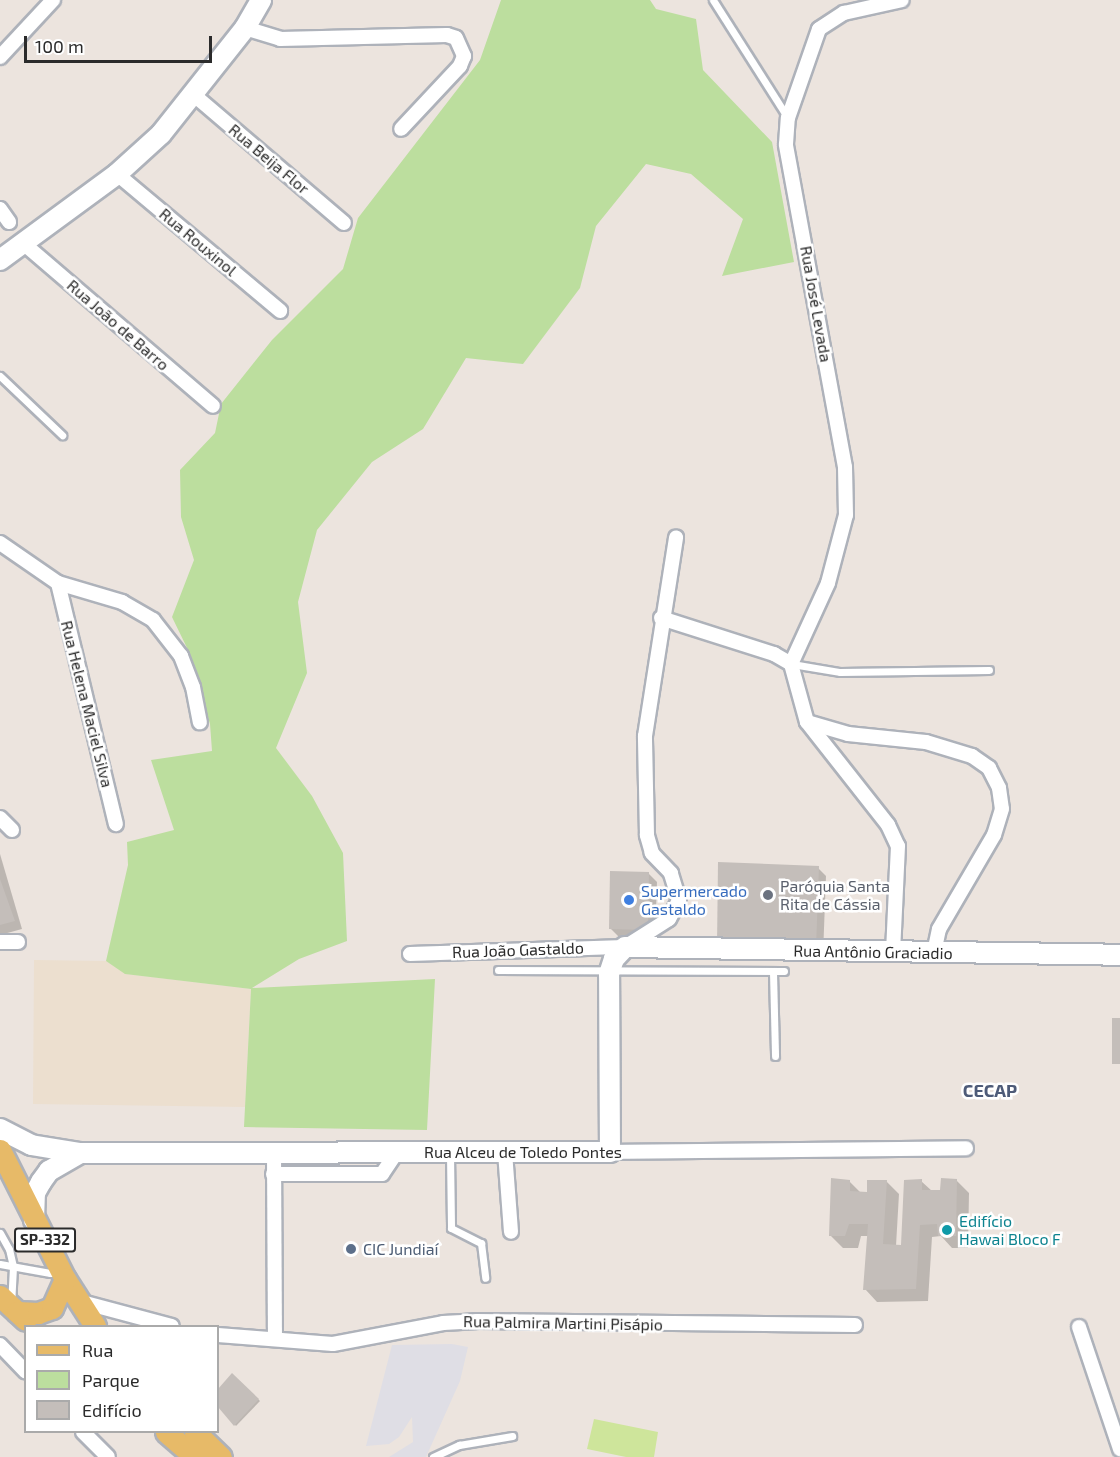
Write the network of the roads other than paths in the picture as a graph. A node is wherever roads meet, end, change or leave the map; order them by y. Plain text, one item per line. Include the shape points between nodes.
1 (53, 0) edge
2 (261, 0) edge
3 (713, 0) edge
4 (902, 0) edge
5 (244, 28) junction
6 (0, 57) edge
7 (194, 95) junction
8 (788, 118) junction
9 (400, 129) dead end
10 (117, 174) junction
11 (0, 209) edge
12 (9, 222) dead end
13 (344, 223) dead end
14 (24, 243) junction
15 (0, 260) edge
16 (280, 310) dead end
17 (0, 376) edge
18 (213, 406) dead end
19 (62, 435) dead end
20 (676, 537) dead end
21 (0, 543) edge
22 (58, 584) junction
23 (661, 618) junction
24 (791, 664) junction
25 (989, 670) dead end
26 (200, 722) dead end
27 (807, 722) junction
28 (0, 818) edge
29 (116, 824) dead end
30 (12, 830) dead end
31 (0, 942) edge
32 (18, 942) dead end
33 (626, 947) junction
34 (893, 953) junction
35 (934, 953) junction
36 (410, 954) dead end
37 (1120, 955) edge
38 (498, 970) dead end
39 (784, 971) dead end
40 (773, 972) junction
41 (609, 974) junction
42 (775, 1056) dead end
43 (0, 1129) edge
44 (966, 1148) dead end
45 (0, 1150) edge
46 (397, 1152) junction
47 (450, 1152) junction
48 (505, 1152) junction
49 (610, 1152) junction
50 (274, 1153) junction
51 (80, 1154) junction
52 (273, 1174) junction
53 (34, 1220) junction
54 (0, 1233) edge
55 (511, 1233) dead end
56 (0, 1264) edge
57 (13, 1267) junction
58 (63, 1275) junction
59 (485, 1278) dead end
60 (78, 1301) junction
61 (9, 1305) edge
62 (33, 1325) edge
63 (94, 1325) edge
64 (168, 1325) edge
65 (855, 1325) dead end
66 (1079, 1327) dead end
67 (219, 1335) edge
68 (275, 1337) junction
69 (2, 1348) edge
70 (24, 1355) edge
71 (24, 1370) edge
72 (85, 1433) edge
73 (167, 1433) edge
74 (197, 1433) edge
75 (512, 1436) dead end
76 (1120, 1449) edge
77 (108, 1457) edge
78 (195, 1457) edge
79 (222, 1457) edge
80 (433, 1457) edge

1 - 6 street
2 - 5 main road
3 - 8 lane
4 - 8 street, Rua José Levada via 844,13 819,29
5 - 7 main road
5 - 9 street via 280,39 447,35 456,38 464,56 460,66
7 - 10 main road
7 - 13 street, Rua Beija Flor
8 - 24 street, Rua José Levada via 786,144 845,467 846,515 828,583
10 - 14 main road
10 - 16 street, Rua Rouxinol
11 - 12 street
14 - 15 main road
14 - 18 street, Rua João de Barro
17 - 19 lane
20 - 23 street
21 - 22 street
22 - 26 street via 122,602 153,620 181,656
22 - 29 street, Rua Helena Maciel Silva
23 - 24 street via 774,654
23 - 33 street via 645,736 647,835 652,853 671,873 679,900 669,919
24 - 25 lane via 840,672
24 - 27 street
27 - 34 street via 888,825 898,846
27 - 35 street via 848,734 926,742 972,756 989,768 999,788 1002,808 994,835 939,929
28 - 30 street
31 - 32 street
33 - 34 main road, Rua Antônio Graciadio
33 - 36 street, Rua João Gastaldo
33 - 41 main road via 614,959
34 - 35 main road, Rua Antônio Graciadio
35 - 37 main road, Rua Antônio Graciadio
38 - 41 lane
39 - 40 lane
40 - 41 lane
40 - 42 lane
41 - 49 main road
43 - 51 main road, Rua Alceu de Toledo Pontes via 31,1145
44 - 49 street, Rua Alceu de Toledo Pontes
45 - 53 main road, SP-332
46 - 47 main road, Rua Alceu de Toledo Pontes
46 - 50 main road, Rua Alceu de Toledo Pontes
46 - 52 street via 382,1174
47 - 48 main road, Rua Alceu de Toledo Pontes
47 - 59 lane via 451,1228 482,1244
48 - 49 main road, Rua Alceu de Toledo Pontes
48 - 55 street
50 - 51 main road, Rua Alceu de Toledo Pontes
50 - 52 street
51 - 53 main road, Rua Alceu de Toledo Pontes via 49,1171 41,1182 35,1193
52 - 68 street
53 - 58 main road, SP-332
54 - 57 lane
56 - 57 lane
57 - 58 lane
57 - 61 lane
58 - 60 main road, SP-332
58 - 61 main road via 52,1308 38,1313
60 - 63 main road, SP-332
60 - 64 street
61 - 62 main road
65 - 68 street, Rua Palmira Martini Pisápio via 476,1322 443,1323 333,1344 301,1344
66 - 76 street
67 - 68 street, Rua Palmira Martini Pisápio
69 - 70 street
69 - 71 street
72 - 77 street
73 - 78 main road
74 - 79 main road
75 - 80 lane via 459,1446

